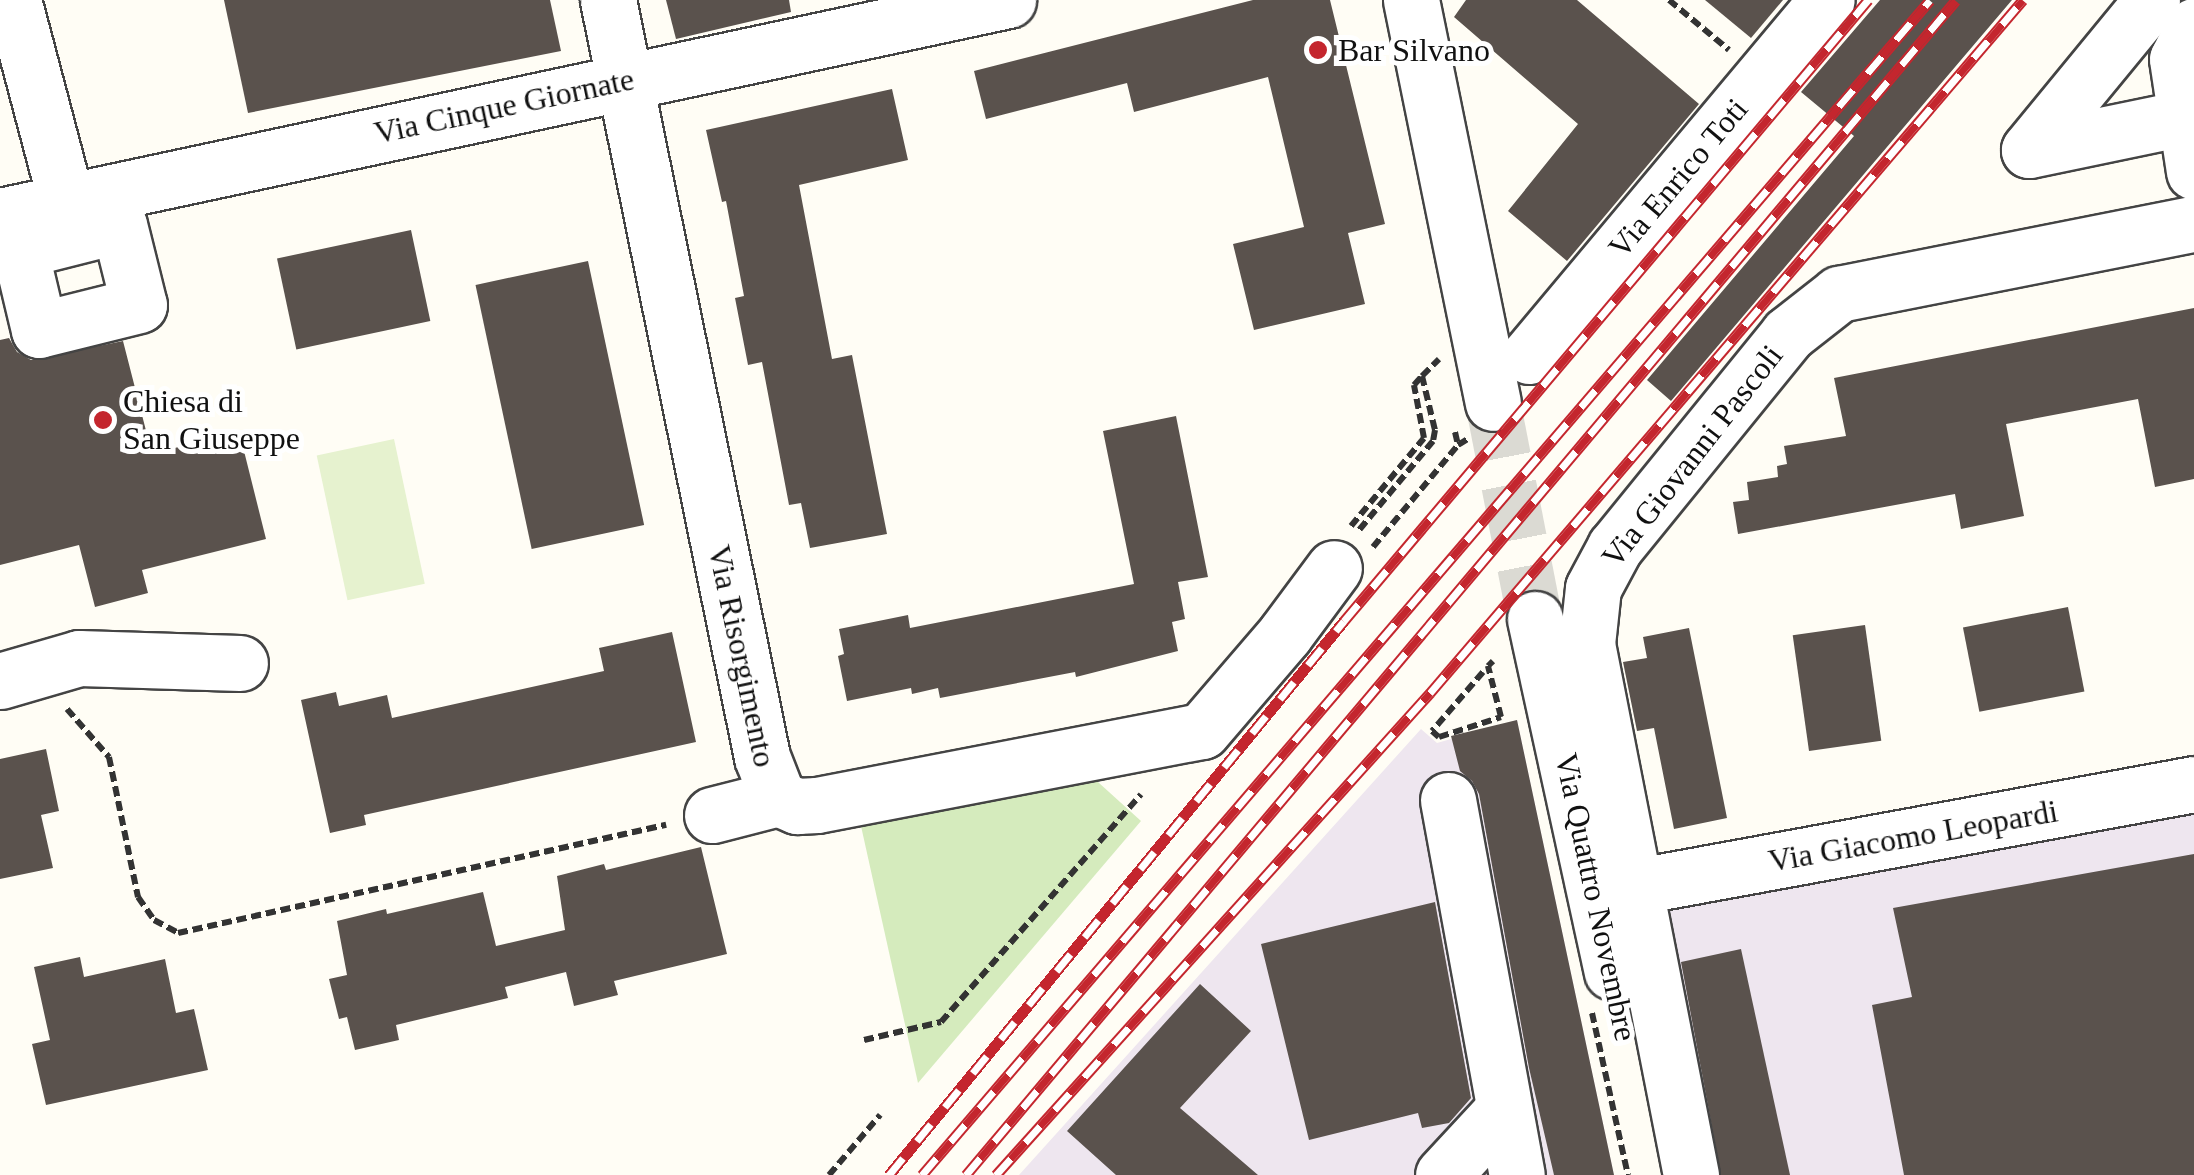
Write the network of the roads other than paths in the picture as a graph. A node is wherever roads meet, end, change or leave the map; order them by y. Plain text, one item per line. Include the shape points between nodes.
1 (13, 0) edge
2 (608, 0) edge
3 (1411, 0) edge
4 (1827, 0) edge
5 (990, 2) edge
6 (2174, 14) edge
7 (624, 82) junction
8 (2183, 118) junction
9 (2194, 172) edge
10 (66, 202) junction
11 (0, 216) edge
12 (2194, 224) edge
13 (1530, 356) dead end
14 (1493, 403) tunnel mouth
15 (1351, 553) road end
16 (1535, 619) tunnel mouth
17 (240, 662) dead end
18 (17, 676) edge
19 (2194, 784) edge
20 (778, 798) junction
21 (1448, 800) dead end
22 (712, 814) road end
23 (1633, 887) junction
24 (1504, 1109) junction
25 (1444, 1175) edge
26 (1517, 1175) edge
27 (1656, 1175) edge
28 (1690, 1175) edge

1 - 10 street
2 - 7 street, Via Risorgimento
3 - 14 street
4 - 13 street, Via Enrico Toti
5 - 7 street, Via Cinque Giornate
6 - 8 street
6 - 8 street via 2029,150
7 - 10 street, Via Cinque Giornate
7 - 20 street, Via Risorgimento via 762,757
8 - 9 street
10 - 11 street, Via Cinque Giornate
12 - 23 street, Via Giovanni Pascoli via 1839,294 1788,334 1615,547 1593,588 1587,644
15 - 20 street, Via Risorgimento via 1202,731 816,805
16 - 27 street, Via Quattro Novembre
17 - 18 street via 80,658
19 - 23 street, Via Giacomo Leopardi
20 - 22 street
21 - 24 street
23 - 28 street, Via Giovanni Pascoli
24 - 25 street
24 - 26 street

